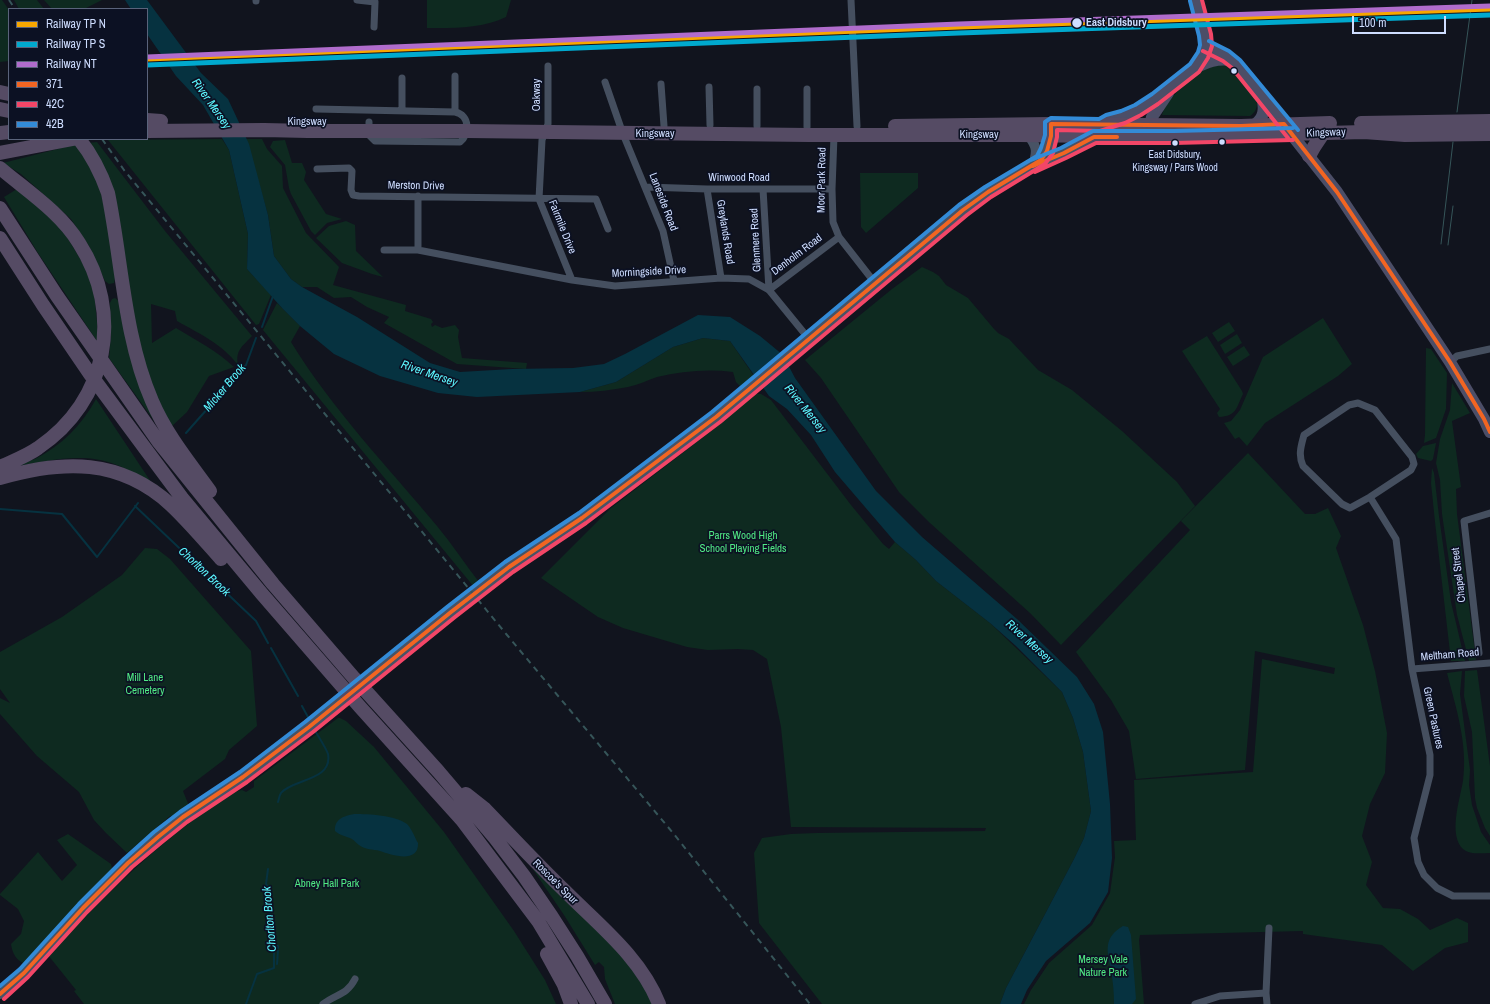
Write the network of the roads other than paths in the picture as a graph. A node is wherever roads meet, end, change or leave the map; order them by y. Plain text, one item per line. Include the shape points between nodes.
1 (357, 0) edge
2 (851, 0) edge
3 (1196, 0) edge
4 (374, 27) dead end
5 (1206, 46) junction
6 (1232, 60) junction
7 (548, 66) dead end
8 (1195, 68) junction
9 (455, 76) dead end
10 (402, 78) dead end
11 (605, 82) dead end
12 (661, 84) dead end
13 (709, 87) dead end
14 (1172, 87) junction
15 (757, 89) dead end
16 (807, 90) dead end
17 (1262, 96) junction
18 (316, 109) dead end
19 (402, 111) junction
20 (455, 112) junction
21 (152, 121) edge
22 (1490, 121) edge
23 (710, 125) junction
24 (1254, 125) junction
25 (189, 126) junction
26 (369, 126) junction
27 (664, 126) junction
28 (757, 126) junction
29 (857, 126) junction
30 (467, 127) junction
31 (807, 127) junction
32 (1448, 128) junction
33 (1472, 128) junction
34 (546, 129) junction
35 (622, 129) junction
36 (1288, 129) junction
37 (1051, 130) junction
38 (148, 131) edge
39 (1097, 131) junction
40 (1148, 131) junction
41 (1324, 132) junction
42 (1490, 134) edge
43 (834, 136) junction
44 (1028, 136) junction
45 (22, 140) edge
46 (39, 140) edge
47 (80, 140) edge
48 (5, 141) edge
49 (1309, 156) junction
50 (1032, 166) junction
51 (0, 168) edge
52 (317, 169) dead end
53 (646, 187) junction
54 (707, 189) junction
55 (763, 189) junction
56 (832, 189) junction
57 (418, 196) junction
58 (539, 199) junction
59 (0, 208) edge
60 (608, 228) dead end
61 (839, 237) junction
62 (0, 238) edge
63 (384, 250) dead end
64 (418, 250) junction
65 (721, 278) junction
66 (572, 280) junction
67 (674, 281) junction
68 (875, 283) junction
69 (770, 290) junction
70 (810, 339) junction
71 (1490, 349) edge
72 (1454, 364) junction
73 (1490, 432) edge
74 (0, 467) edge
75 (0, 478) edge
76 (1370, 497) junction
77 (1490, 512) edge
78 (273, 584) junction
79 (262, 594) junction
80 (1480, 653) dead end
81 (1490, 663) edge
82 (1412, 669) junction
83 (438, 771) junction
84 (462, 820) junction
85 (1490, 896) edge
86 (1269, 928) dead end
87 (355, 979) dead end
88 (1266, 993) junction
89 (0, 994) edge
90 (323, 1004) edge
91 (571, 1004) edge
92 (588, 1004) edge
93 (605, 1004) edge
94 (659, 1004) edge
95 (1195, 1004) edge
96 (1267, 1004) edge

1 - 4 street via 376,2
2 - 29 street
3 - 5 main road
5 - 6 main road
5 - 8 main road
6 - 8 main road via 1217,59
6 - 17 main road
7 - 34 street, Oakway
8 - 14 main road
9 - 20 street
10 - 19 street
11 - 35 street, Laneside Road
12 - 27 street
13 - 23 street
14 - 39 main road via 1138,110
14 - 40 main road via 1156,110
15 - 28 street
16 - 31 street
17 - 24 main road via 1263,115
17 - 36 main road
18 - 19 street, Kingsway
19 - 20 street, Kingsway
20 - 30 street via 466,118
21 - 25 highway, Kingsway
22 - 33 highway, Kingsway
23 - 27 highway, Kingsway
23 - 28 highway, Kingsway
24 - 36 highway, Kingsway
24 - 40 highway, Kingsway
25 - 26 highway, Kingsway
25 - 38 highway, Kingsway
26 - 30 highway, Kingsway
26 - 30 street via 374,142 452,143 464,139
27 - 35 highway, Kingsway
28 - 31 highway, Kingsway
29 - 31 highway, Kingsway
29 - 37 highway, Kingsway
30 - 34 highway, Kingsway
32 - 33 highway, Kingsway
32 - 36 highway, Kingsway
32 - 41 highway, Kingsway via 1405,135
33 - 42 highway, Kingsway
34 - 35 highway, Kingsway
34 - 58 street, Fairmile Drive via 542,140
35 - 43 highway, Kingsway
35 - 53 street, Laneside Road
36 - 40 highway, Kingsway
36 - 41 highway, Kingsway
36 - 49 main road
37 - 39 highway, Kingsway
37 - 44 highway, Kingsway
37 - 50 main road via 1047,151 1041,160
39 - 40 highway, Kingsway
39 - 50 main road via 1064,153
41 - 49 highway
43 - 44 highway, Kingsway
43 - 56 street, Moor Park Road
44 - 50 main road via 1036,151
45 - 48 highway
46 - 48 highway
47 - 78 highway via 100,172 110,204 135,349 152,402 165,428 247,542
49 - 72 main road via 1337,192
50 - 68 main road via 963,210
51 - 74 highway via 56,216 80,243 92,266 104,306 105,336 101,359 91,389 71,419 37,449
52 - 57 street, Merston Drive via 349,168 352,171 353,195
53 - 54 street, Winwood Road
53 - 67 street, Laneside Road via 663,231
54 - 55 street, Winwood Road
54 - 65 street, Greylands Road
55 - 56 street, Winwood Road
55 - 69 street, Glenmere Road
56 - 61 street, Moor Park Road via 833,222
57 - 58 street, Merston Drive
57 - 64 street
58 - 60 street, Merston Drive via 596,199
58 - 66 street, Fairmile Drive
59 - 78 highway via 57,296 158,441
61 - 68 street, Moor Park Road
61 - 69 street, Denholm Road
62 - 79 highway via 86,368 146,451
63 - 64 street, Morningside Drive
64 - 66 street, Morningside Drive
65 - 67 street, Morningside Drive
65 - 69 street, Morningside Drive via 749,278
66 - 67 street, Morningside Drive via 615,286
68 - 70 main road
69 - 70 street, Morningside Drive
70 - 89 main road via 716,417 588,514 509,567 243,777 183,817 128,863 24,973
71 - 72 street via 1466,354
72 - 73 main road
75 - 79 highway via 48,467 74,466 104,469 133,479 171,505 227,567
76 - 76 street via 1411,470 1414,460 1375,410 1358,403 1349,405 1304,435 1300,459 1303,466 1347,507 1353,507
76 - 82 street, Green Pastures via 1396,539
77 - 80 street, Chapel Street via 1464,521
78 - 83 highway
79 - 84 highway
81 - 82 street, Meltham Road
82 - 85 street, Green Pastures via 1430,755 1430,775 1414,838 1418,862 1424,875 1437,888 1453,896
83 - 93 highway via 524,876 577,956
83 - 94 highway, Roscoe's Spur via 485,809 623,949 645,977
84 - 91 highway via 556,970
84 - 92 highway via 538,921
86 - 88 street
87 - 90 street via 345,992
88 - 95 street via 1220,996
88 - 96 street

